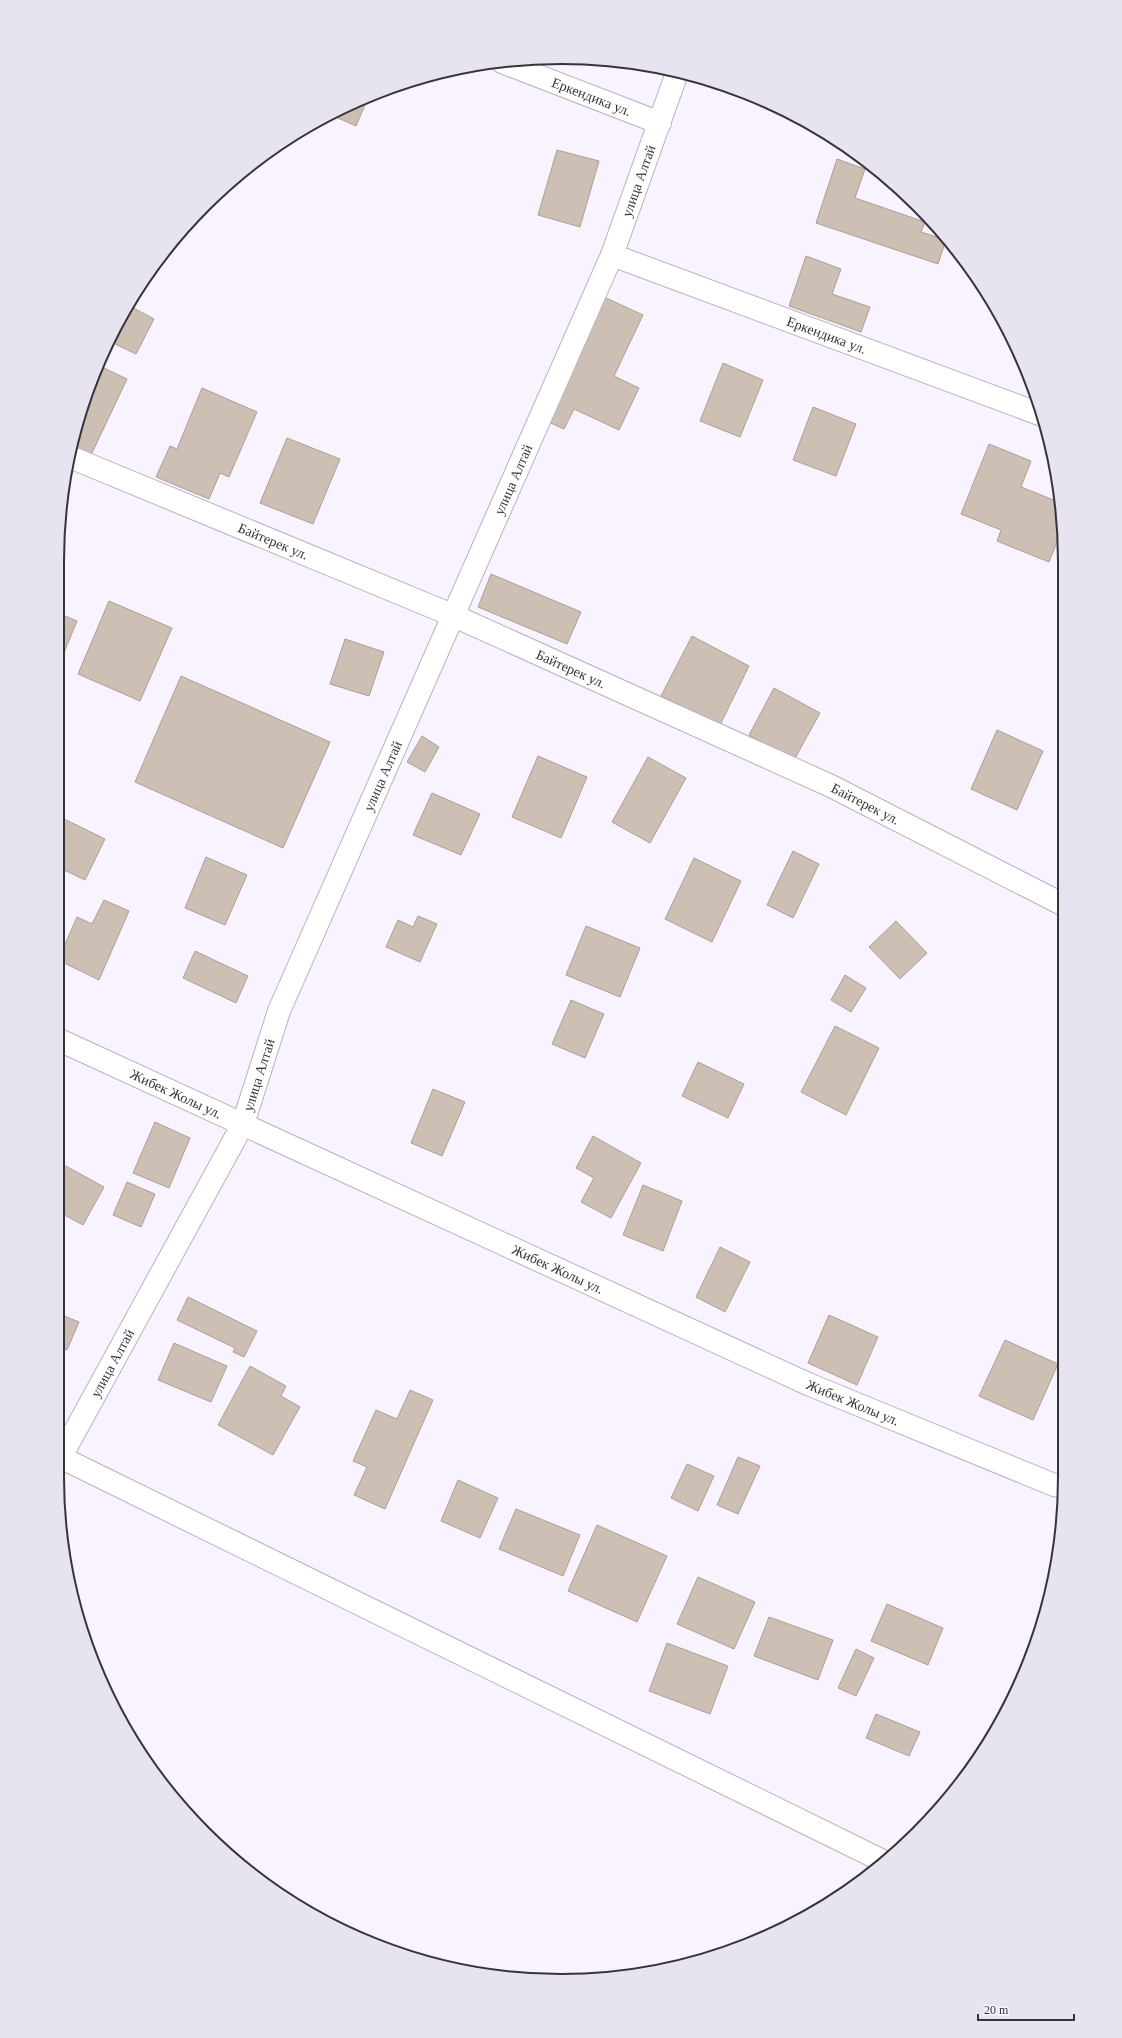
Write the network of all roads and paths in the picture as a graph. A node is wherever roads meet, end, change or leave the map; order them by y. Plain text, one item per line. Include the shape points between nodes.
1 (513, 66) edge
2 (675, 78) edge
3 (660, 123) junction
4 (612, 255) junction
5 (1035, 413) edge
6 (75, 459) edge
7 (452, 615) junction
8 (1058, 902) edge
9 (64, 1042) edge
10 (243, 1124) junction
11 (64, 1451) edge
12 (64, 1462) edge
13 (1058, 1486) edge
14 (879, 1859) edge

1 - 3 street, Еркендика ул.
2 - 3 street, улица Алтай
3 - 4 street, улица Алтай
4 - 5 street, Еркендика ул.
4 - 7 street, улица Алтай
6 - 7 street, Байтерек ул.
7 - 8 street, Байтерек ул. via 831,786
7 - 10 street, улица Алтай via 279,1011
9 - 10 street, Жибек Жолы ул.
10 - 11 street, улица Алтай
10 - 13 street, Жибек Жолы ул. via 808,1384
12 - 14 street

